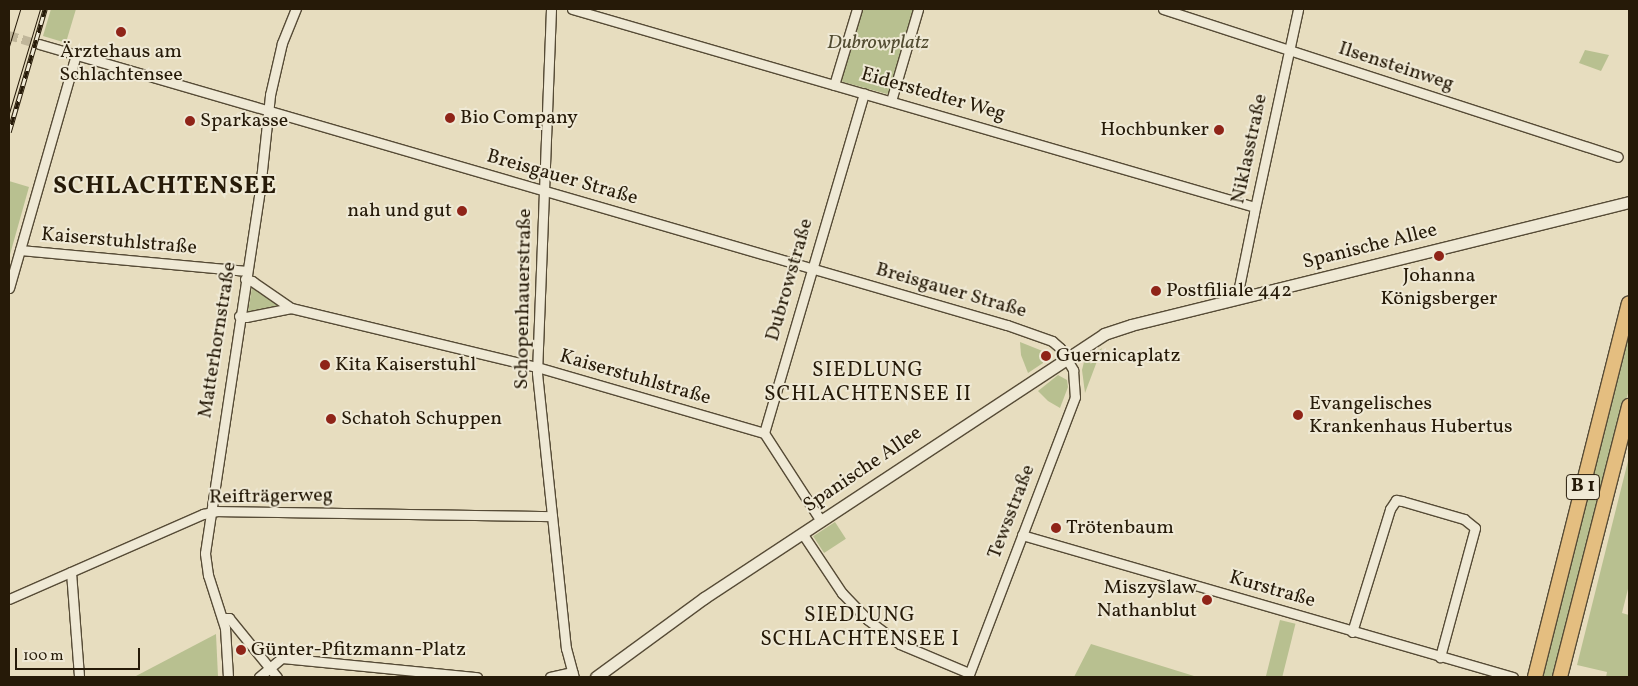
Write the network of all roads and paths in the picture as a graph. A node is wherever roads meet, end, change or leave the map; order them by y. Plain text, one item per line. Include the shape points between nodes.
1 (296, 9) edge
2 (551, 9) edge
3 (572, 9) edge
4 (857, 9) edge
5 (918, 9) edge
6 (1163, 9) edge
7 (1298, 9) edge
8 (39, 44) tunnel mouth
9 (1289, 51) junction
10 (76, 54) junction
11 (834, 85) junction
12 (864, 93) junction
13 (891, 101) junction
14 (268, 111) junction
15 (1618, 157) dead end
16 (543, 191) junction
17 (1629, 202) edge
18 (1255, 207) junction
19 (20, 250) junction
20 (811, 268) junction
21 (246, 275) junction
22 (9, 288) edge
23 (1242, 298) junction
24 (1629, 304) edge
25 (291, 308) junction
26 (239, 316) junction
27 (1067, 358) junction
28 (536, 367) junction
29 (1629, 406) edge
30 (764, 434) junction
31 (209, 513) junction
32 (552, 516) junction
33 (822, 521) junction
34 (802, 533) junction
35 (1022, 535) junction
36 (71, 572) junction
37 (9, 599) edge
38 (223, 618) junction
39 (1352, 632) junction
40 (1440, 657) junction
41 (270, 668) junction
42 (573, 674) edge
43 (968, 675) edge
44 (79, 677) edge
45 (228, 677) edge
46 (259, 677) edge
47 (277, 677) edge
48 (477, 677) edge
49 (550, 677) edge
50 (596, 677) edge
51 (1513, 677) edge
52 (1535, 677) edge
53 (1560, 677) edge

1 - 14 street, Matterhornstraße via 276,62
2 - 16 street, Schopenhauerstraße
3 - 11 street, Eiderstedter Weg
4 - 11 street
5 - 13 street
6 - 9 street, Ilsensteinweg
7 - 9 street, Niklasstraße
8 - 10 street, Breisgauer Straße
9 - 15 street, Ilsensteinweg
9 - 18 street, Niklasstraße
10 - 14 street, Breisgauer Straße
10 - 19 street
11 - 12 street, Eiderstedter Weg
12 - 13 street, Eiderstedter Weg
12 - 20 street, Dubrowstraße
13 - 18 street, Eiderstedter Weg
14 - 16 street, Breisgauer Straße
14 - 21 street, Matterhornstraße
16 - 20 street, Breisgauer Straße
16 - 28 street, Schopenhauerstraße
17 - 23 main road, Spanische Allee
18 - 23 street, Niklasstraße via 1240,287
19 - 21 street, Kaiserstuhlstraße
19 - 22 street
20 - 27 street, Breisgauer Straße via 1041,336 1052,341
20 - 30 street, Dubrowstraße
21 - 25 street, Kaiserstuhlstraße
21 - 26 street, Matterhornstraße
23 - 27 main road, Spanische Allee via 1120,328
24 - 52 main road, B 1
25 - 26 street, Kaiserstuhlstraße
25 - 28 street, Kaiserstuhlstraße
26 - 31 street, Matterhornstraße
27 - 33 main road, Spanische Allee
27 - 35 street, Tewsstraße via 1075,376 1075,397
28 - 30 street, Kaiserstuhlstraße
28 - 32 street, Schopenhauerstraße
29 - 53 main road, B 1
30 - 33 street
31 - 32 street, Reifträgerweg
31 - 36 street, Reifträgerweg
31 - 38 street, Matterhornstraße via 206,565
32 - 42 street, Schopenhauerstraße via 566,648
33 - 34 main road, Spanische Allee
34 - 43 street via 842,593 868,620 900,644
34 - 50 main road, Spanische Allee via 704,598
35 - 39 street, Kurstraße
35 - 43 street, Tewsstraße
36 - 37 street, Reifträgerweg
36 - 44 street
38 - 41 street via 229,618
38 - 45 street, Matterhornstraße
39 - 40 street, Kurstraße
39 - 40 street via 1392,503 1396,500 1420,506 1470,521 1475,528
40 - 51 street, Kurstraße
41 - 46 street
41 - 47 street
41 - 48 street via 282,658
42 - 49 street

